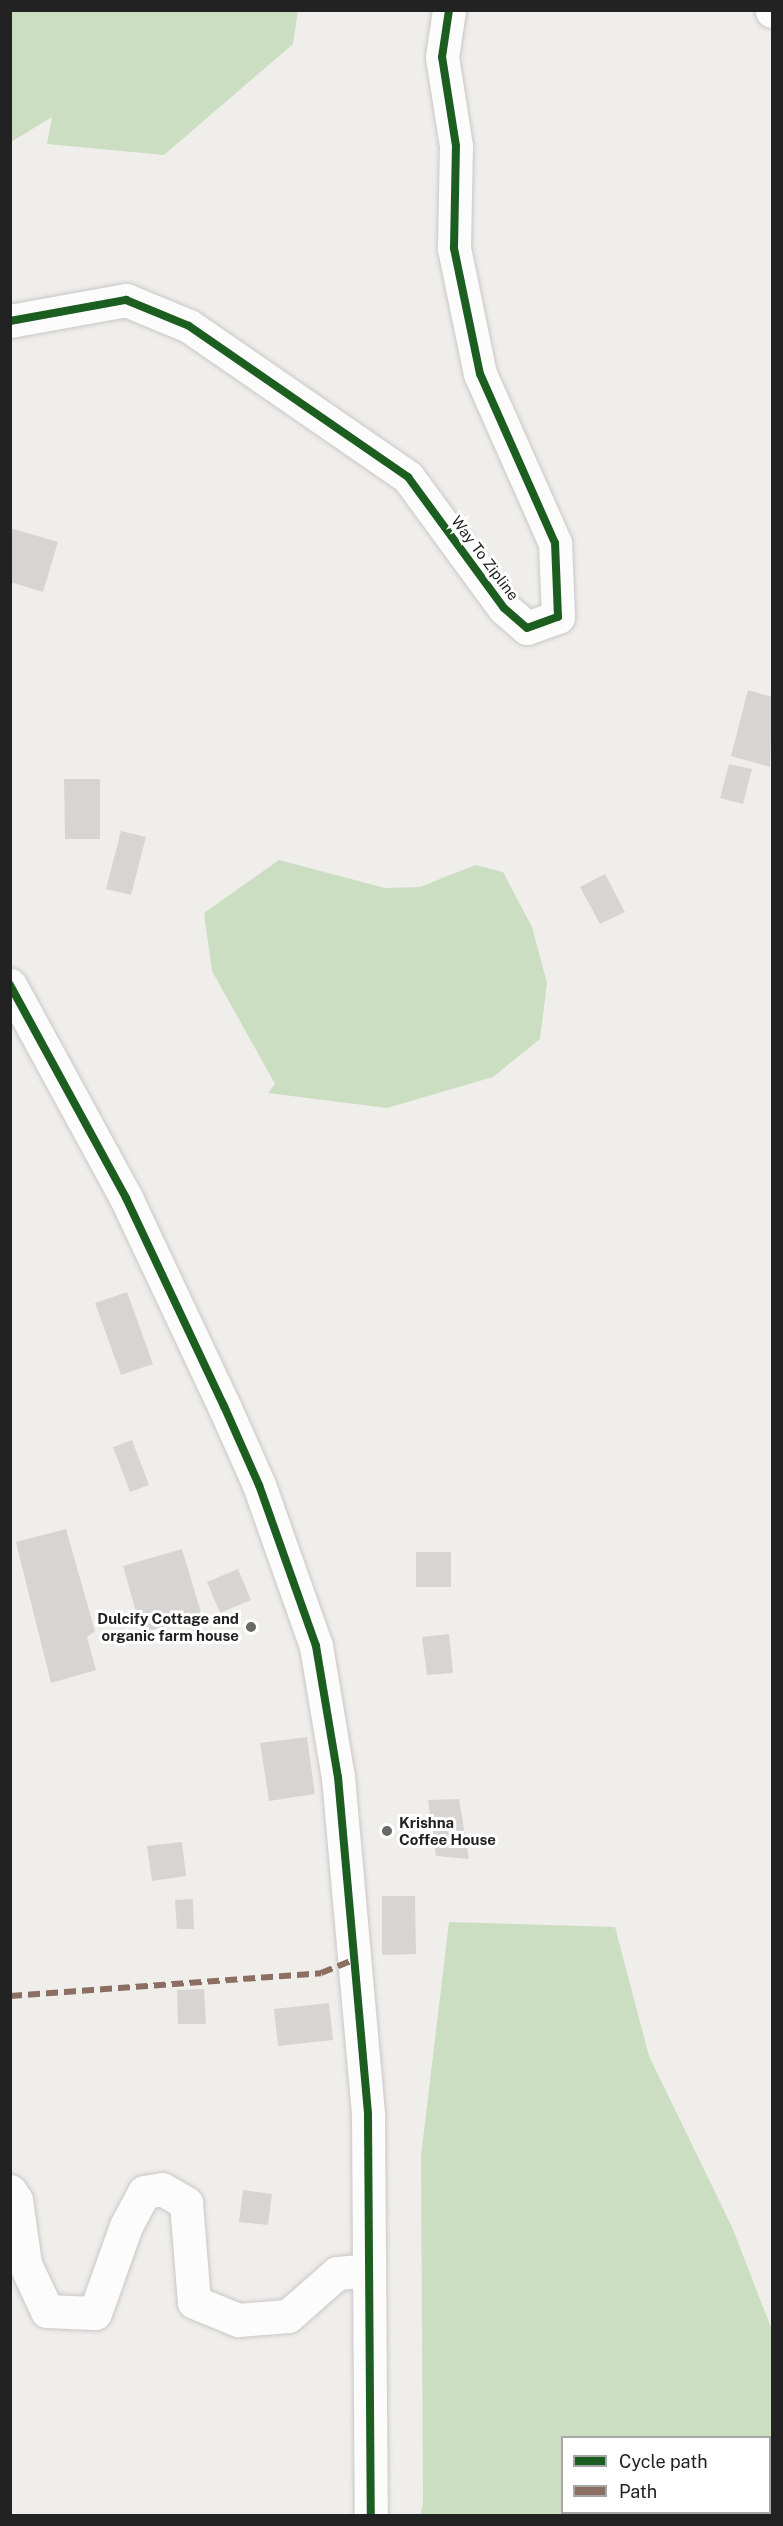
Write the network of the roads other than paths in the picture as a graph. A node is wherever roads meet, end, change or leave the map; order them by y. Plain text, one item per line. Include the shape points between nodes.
1 (449, 10) edge
2 (10, 321) edge
3 (10, 985) edge
4 (10, 2191) edge
5 (369, 2270) junction
6 (371, 2516) edge

1 - 2 street, Way To Zipline via 442,57 456,146 454,248 480,374 555,543 558,617 528,628 504,608 408,477 189,326 126,300
3 - 5 street via 126,1198 224,1406 259,1485 316,1646 338,1777 368,2115
4 - 5 street via 16,2200 25,2264 47,2311 95,2313 126,2226 144,2192 162,2189 186,2203 194,2302 238,2320 288,2316 337,2273
5 - 6 street

